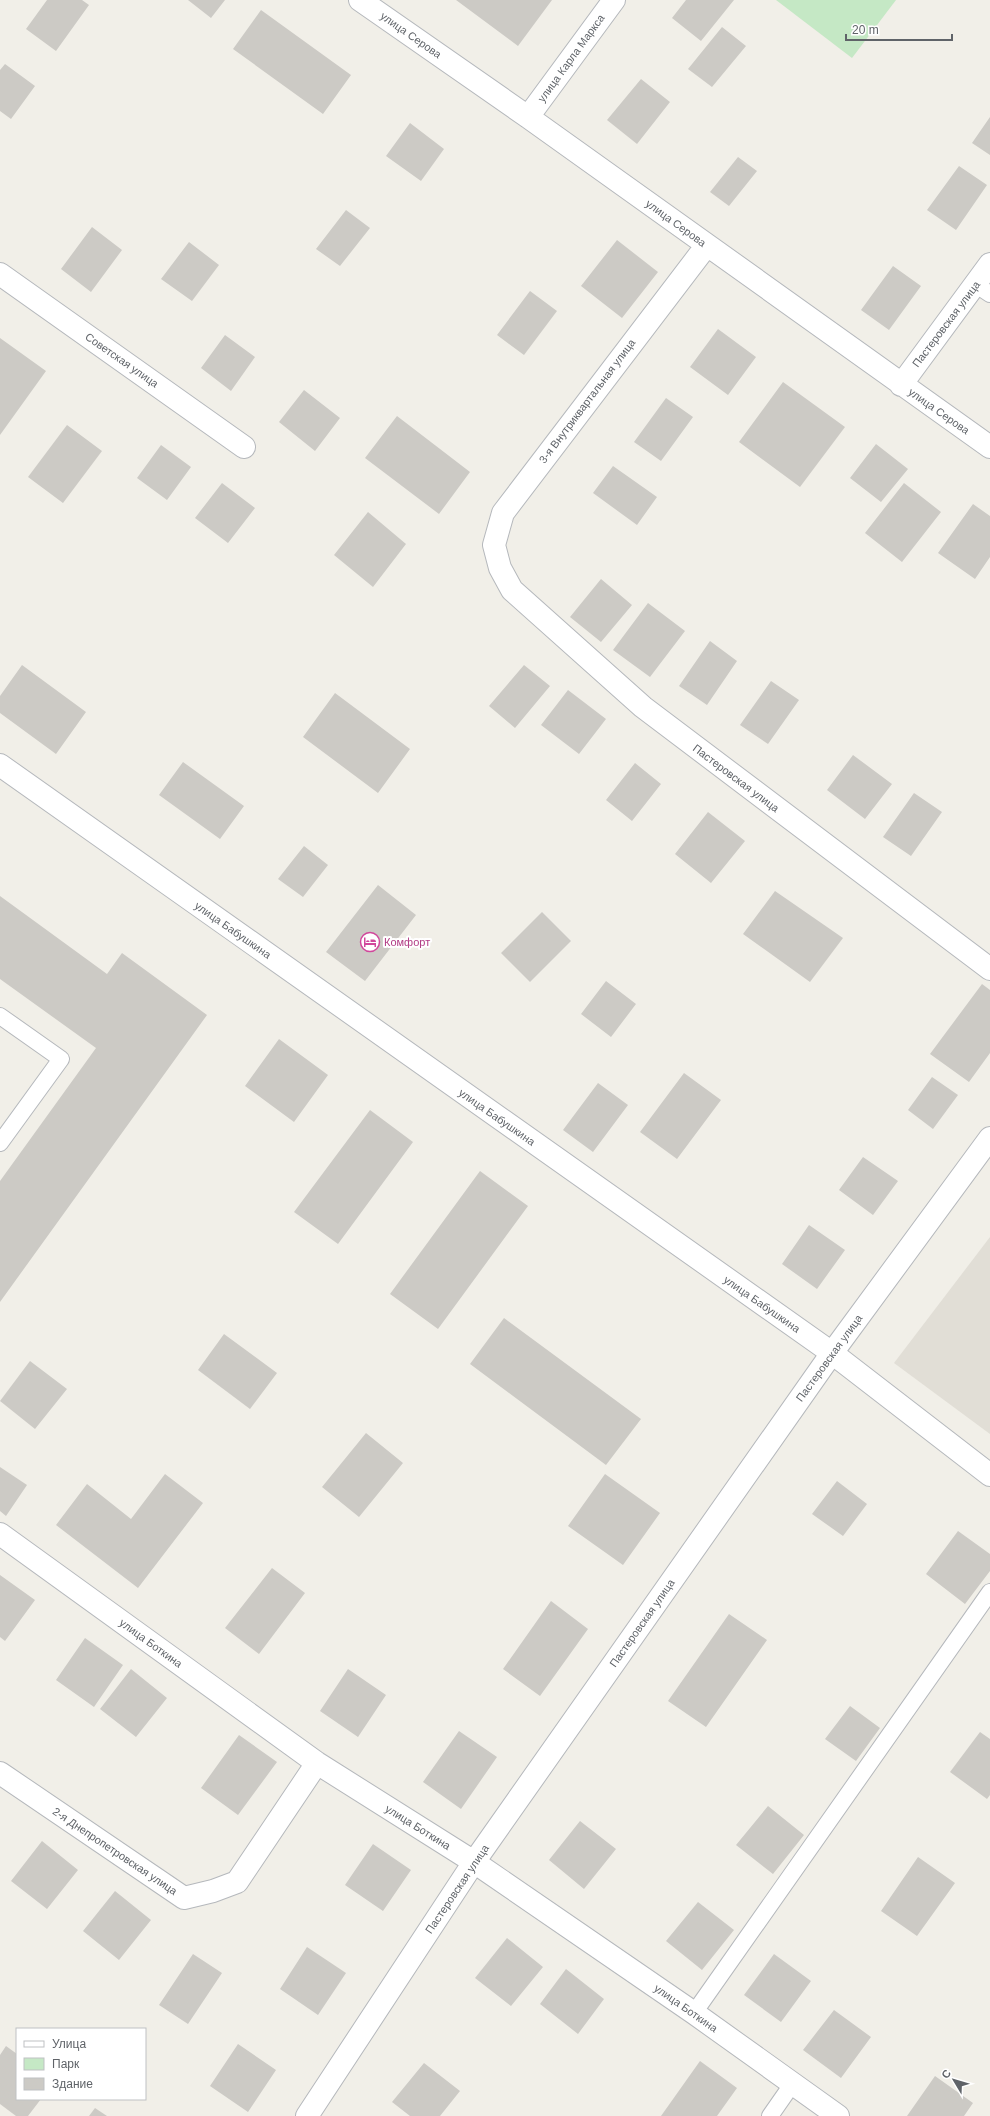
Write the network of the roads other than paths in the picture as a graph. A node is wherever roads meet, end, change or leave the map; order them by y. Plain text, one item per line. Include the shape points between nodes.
1 (360, 0) edge
2 (614, 0) edge
3 (528, 117) junction
4 (706, 245) junction
5 (990, 264) edge
6 (0, 274) edge
7 (983, 289) edge
8 (901, 384) junction
9 (244, 447) dead end
10 (990, 447) edge
11 (500, 568) joint
12 (0, 766) edge
13 (990, 969) edge
14 (0, 1016) edge
15 (990, 1138) edge
16 (0, 1143) edge
17 (832, 1353) junction
18 (990, 1475) edge
19 (0, 1534) edge
20 (990, 1592) edge
21 (317, 1762) junction
22 (0, 1773) edge
23 (474, 1862) junction
24 (694, 2013) junction
25 (793, 2084) junction
26 (307, 2116) edge
27 (770, 2116) edge
28 (838, 2116) edge

1 - 3 street, улица Серова
2 - 3 street, улица Карла Маркса
3 - 4 street, улица Серова
4 - 8 street, улица Серова
4 - 11 street, 3-я Внутриквартальная улица via 502,512 494,545
5 - 7 street, Пастеровская улица
6 - 9 street, Советская улица
7 - 8 street, Пастеровская улица
8 - 10 street, улица Серова
11 - 13 street, Пастеровская улица via 512,590 643,707
12 - 17 street, улица Бабушкина
14 - 16 lane via 61,1059
15 - 17 street, Пастеровская улица
17 - 18 street, улица Бабушкина
17 - 23 street, Пастеровская улица
19 - 21 street, улица Боткина
20 - 24 lane
21 - 22 street, 2-я Днепропетровская улица via 237,1882 184,1898
21 - 23 street, улица Боткина
23 - 24 street, улица Боткина
23 - 26 street, Пастеровская улица
24 - 25 street, улица Боткина
25 - 27 lane
25 - 28 street, улица Боткина

